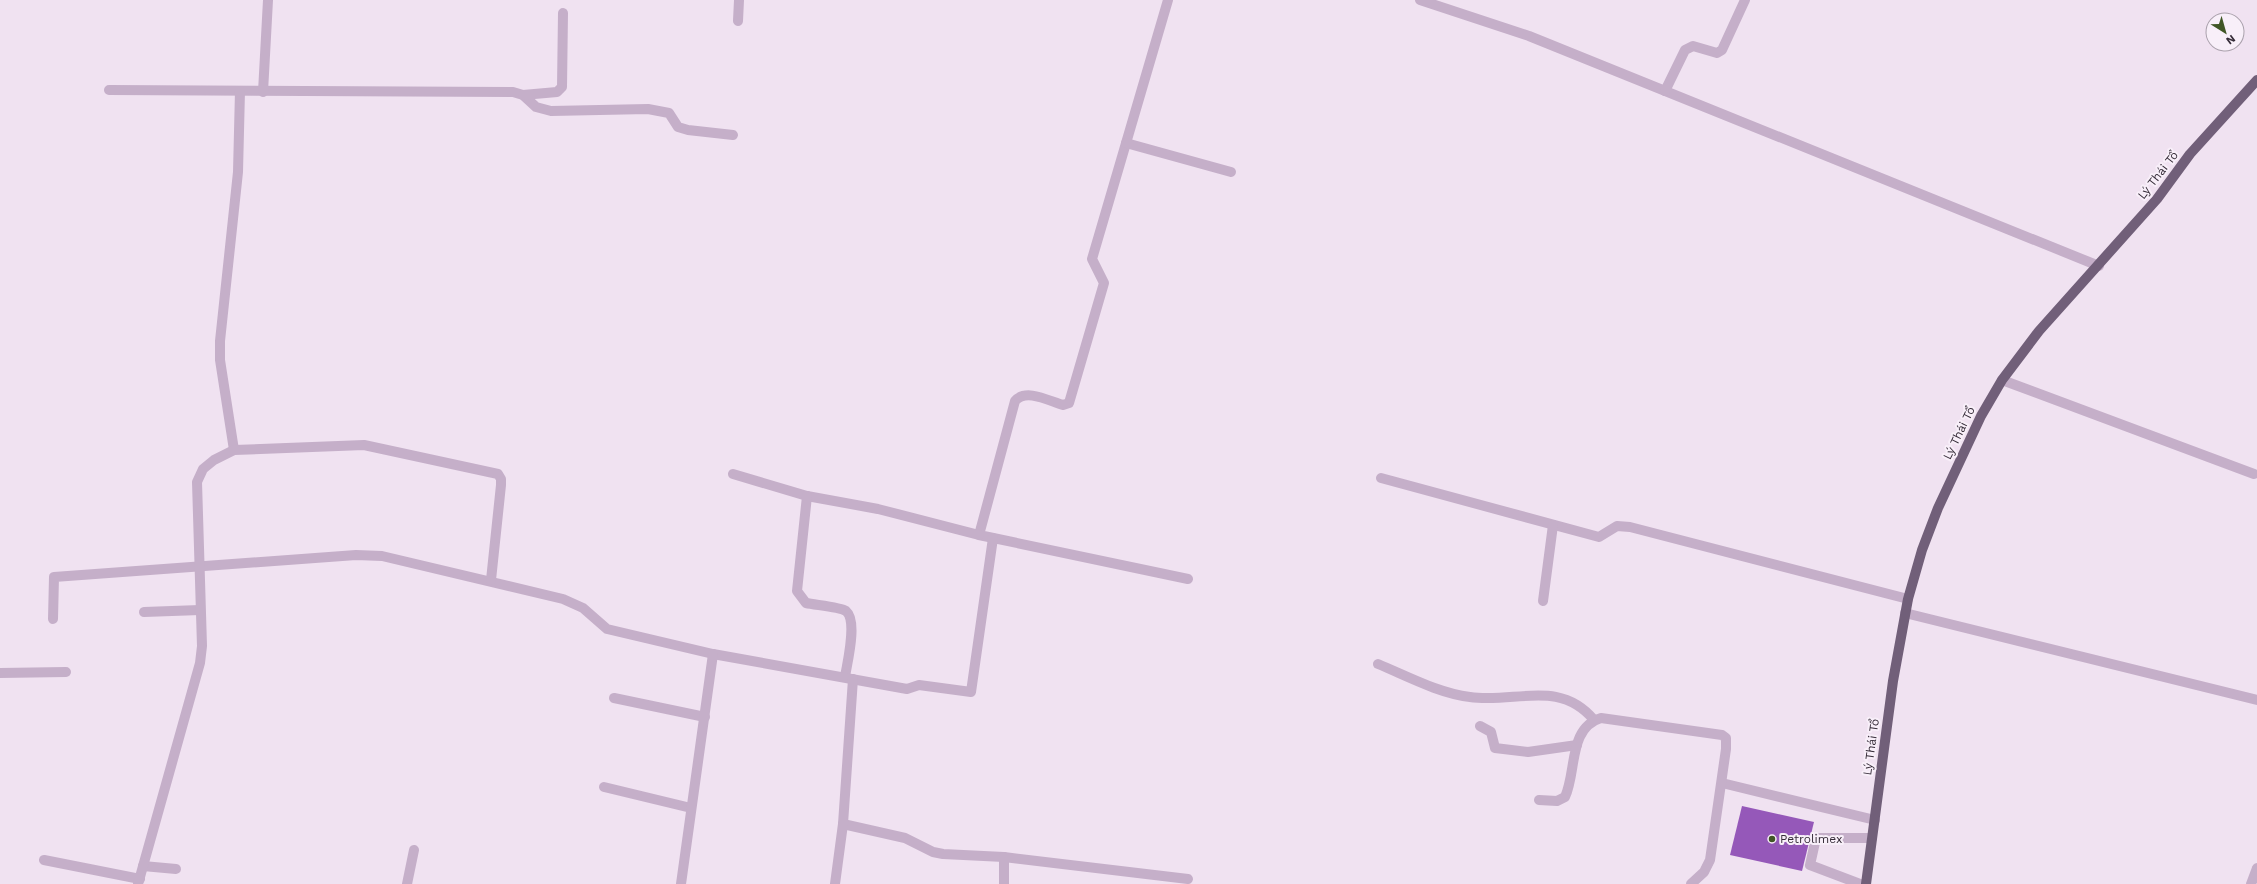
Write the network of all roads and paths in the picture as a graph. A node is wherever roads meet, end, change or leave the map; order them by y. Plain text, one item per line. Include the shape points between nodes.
1 (268, 0) edge
2 (739, 0) edge
3 (1168, 0) edge
4 (1420, 0) edge
5 (1746, 0) edge
6 (563, 13) dead end
7 (738, 21) dead end
8 (2257, 80) edge
9 (109, 90) dead end
10 (240, 91) junction
11 (1665, 91) junction
12 (263, 92) junction
13 (523, 95) junction
14 (733, 135) dead end
15 (1126, 143) junction
16 (1231, 172) dead end
17 (2099, 266) junction
18 (2002, 380) junction
19 (234, 450) junction
20 (733, 474) dead end
21 (2254, 474) dead end
22 (1381, 478) dead end
23 (807, 496) junction
24 (1553, 525) junction
25 (979, 535) junction
26 (993, 538) junction
27 (198, 566) junction
28 (1188, 579) dead end
29 (491, 580) junction
30 (1908, 599) junction
31 (1543, 601) dead end
32 (200, 610) junction
33 (144, 612) dead end
34 (1905, 613) junction
35 (53, 620) dead end
36 (714, 654) junction
37 (1378, 664) dead end
38 (66, 672) dead end
39 (0, 673) edge
40 (849, 678) junction
41 (614, 698) dead end
42 (2257, 700) edge
43 (705, 717) junction
44 (1594, 720) junction
45 (1480, 726) dead end
46 (1577, 744) junction
47 (1722, 783) junction
48 (604, 787) dead end
49 (1539, 800) dead end
50 (691, 808) junction
51 (1875, 820) junction
52 (843, 824) junction
53 (1872, 838) junction
54 (414, 850) dead end
55 (1004, 857) junction
56 (44, 860) dead end
57 (143, 866) junction
58 (2257, 868) edge
59 (176, 869) dead end
60 (1188, 879) dead end
61 (139, 881) edge
62 (407, 884) edge
63 (681, 884) edge
64 (835, 884) edge
65 (1004, 884) edge
66 (1691, 884) edge
67 (1860, 884) edge
68 (1866, 884) edge
69 (2251, 884) edge

1 - 12 street
2 - 7 street
3 - 15 street
4 - 11 street via 1529,36
5 - 11 street via 1722,50 1718,54 1693,46 1685,50
6 - 13 street via 562,87 558,92
8 - 17 main road, Lý Thái Tổ via 2190,154 2157,199
9 - 10 street
10 - 12 street
10 - 19 street via 238,172 220,341 220,360
11 - 17 street
12 - 13 street via 513,92
13 - 14 street via 536,107 551,111 648,109 669,113 678,127
15 - 16 street
15 - 25 street via 1092,259 1104,283 1069,403 1063,405 1027,394 1019,396 1015,401
17 - 18 main road, Lý Thái Tổ via 2039,331
18 - 21 street
18 - 30 main road, Lý Thái Tổ via 1981,416 1938,508 1922,550
19 - 27 street via 203,469 197,482
19 - 29 street via 364,445 498,474 501,485
20 - 23 street
22 - 24 street
23 - 25 street via 878,508
23 - 40 street via 797,591 806,603 845,610 850,616 852,627
24 - 30 street via 1598,537 1617,526 1630,527
24 - 31 street
25 - 26 street
26 - 28 street
26 - 40 street via 971,692 919,685 907,689
27 - 29 street via 369,555
27 - 32 street
27 - 35 street via 54,577
29 - 36 street via 564,599 583,608 607,629
30 - 34 main road, Lý Thái Tổ
32 - 33 street
32 - 57 street via 200,663
34 - 42 street
34 - 51 main road, Lý Thái Tổ via 1893,681
36 - 40 street
36 - 43 street
37 - 44 street via 1438,689 1470,697 1549,695 1586,710
38 - 39 street
40 - 52 street
41 - 43 street
43 - 50 street
44 - 46 street via 1584,728
44 - 47 street via 1601,718 1722,735 1726,738 1726,744
45 - 46 street via 1491,732 1495,748 1528,752
46 - 49 street via 1565,797 1557,801
47 - 51 street
47 - 66 street via 1710,860 1704,872
48 - 50 street
50 - 63 street
51 - 53 main road, Lý Thái Tổ
52 - 55 street via 905,838 933,852
52 - 64 street
53 - 67 street via 1816,838 1810,865
53 - 68 main road, Lý Thái Tổ
54 - 62 street
55 - 60 street
55 - 65 street
56 - 61 street
57 - 59 street
57 - 61 street
58 - 69 street

